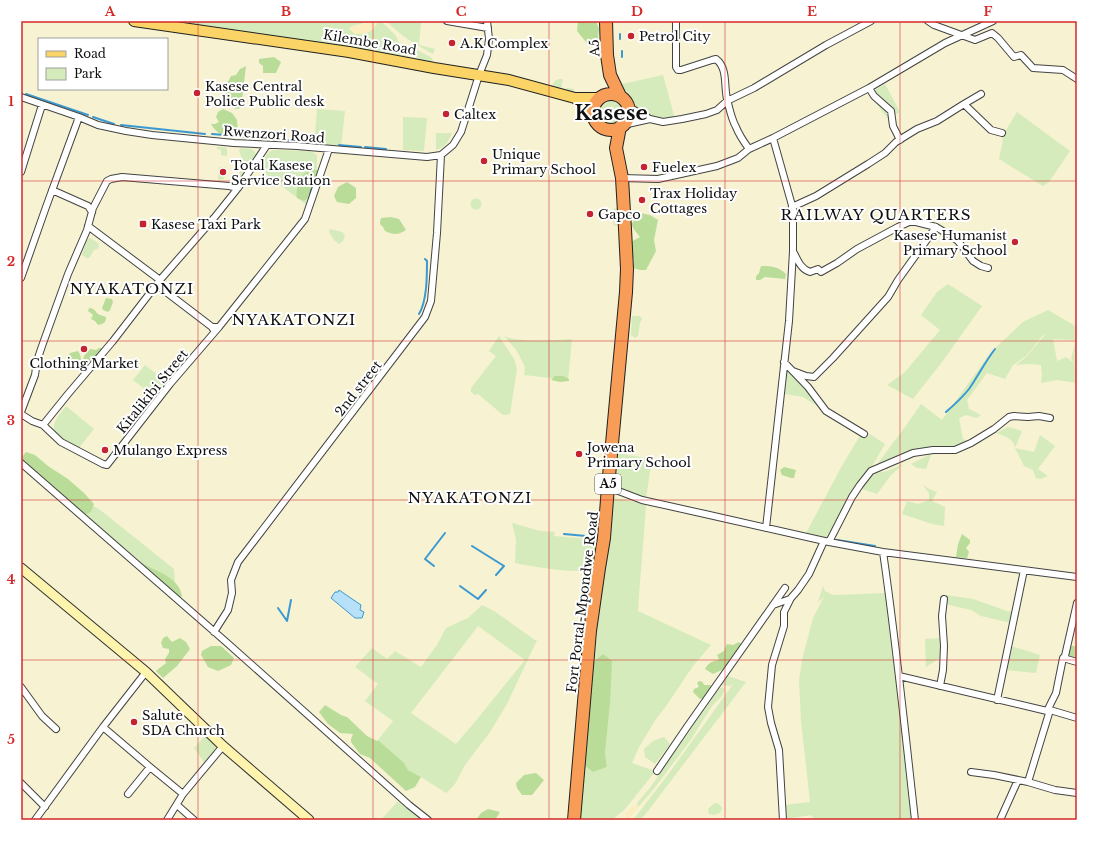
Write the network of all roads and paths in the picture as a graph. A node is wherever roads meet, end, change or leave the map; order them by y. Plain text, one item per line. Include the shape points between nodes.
1 (134, 21) edge
2 (447, 21) edge
3 (487, 21) edge
4 (606, 21) edge
5 (676, 21) edge
6 (871, 21) edge
7 (928, 21) edge
8 (993, 21) edge
9 (488, 28) junction
10 (963, 36) junction
11 (610, 74) junction
12 (479, 75) junction
13 (1077, 79) edge
14 (869, 88) junction
15 (982, 94) dead end
16 (601, 96) junction
17 (620, 96) junction
18 (21, 97) edge
19 (575, 98) junction
20 (727, 101) junction
21 (964, 104) junction
22 (42, 105) junction
23 (629, 107) junction
24 (592, 112) junction
25 (79, 117) junction
26 (650, 119) junction
27 (622, 126) junction
28 (602, 128) junction
29 (1002, 133) dead end
30 (774, 138) junction
31 (900, 140) junction
32 (267, 145) junction
33 (616, 148) junction
34 (329, 149) junction
35 (749, 149) junction
36 (441, 155) junction
37 (21, 172) edge
38 (622, 178) junction
39 (238, 188) junction
40 (52, 190) junction
41 (95, 204) junction
42 (88, 206) junction
43 (792, 207) junction
44 (92, 212) junction
45 (88, 226) junction
46 (936, 227) junction
47 (793, 251) junction
48 (988, 268) dead end
49 (21, 278) edge
50 (158, 283) junction
51 (215, 329) junction
52 (784, 362) junction
53 (793, 371) junction
54 (21, 413) edge
55 (1050, 418) dead end
56 (43, 425) junction
57 (864, 434) dead end
58 (21, 463) edge
59 (608, 488) junction
60 (766, 528) junction
61 (826, 542) junction
62 (883, 552) junction
63 (21, 568) edge
64 (1024, 570) junction
65 (1076, 575) edge
66 (785, 588) dead end
67 (790, 599) junction
68 (944, 599) dead end
69 (1077, 604) edge
70 (773, 605) junction
71 (214, 632) junction
72 (1063, 658) junction
73 (1077, 662) edge
74 (146, 672) junction
75 (899, 676) junction
76 (940, 686) junction
77 (21, 687) edge
78 (997, 700) junction
79 (1049, 711) junction
80 (1077, 718) edge
81 (103, 727) junction
82 (56, 729) dead end
83 (223, 746) junction
84 (150, 767) junction
85 (657, 771) dead end
86 (971, 772) dead end
87 (1018, 780) junction
88 (1028, 782) junction
89 (21, 783) edge
90 (1077, 793) edge
91 (128, 794) dead end
92 (183, 794) junction
93 (177, 805) junction
94 (45, 807) junction
95 (35, 820) edge
96 (167, 820) edge
97 (194, 820) edge
98 (309, 820) edge
99 (428, 820) edge
100 (574, 820) edge
101 (784, 820) edge
102 (915, 820) edge
103 (1000, 820) edge

1 - 12 main road, Kilembe Road via 330,49
2 - 9 street
3 - 9 street
4 - 11 highway, A5 / A5
5 - 20 street via 677,69 716,59 721,64 725,78
6 - 20 street
7 - 10 street
8 - 10 street
9 - 12 street via 487,55
10 - 13 street via 975,40 992,33 1014,57 1021,55 1033,68 1063,70
10 - 14 street via 945,43
11 - 16 highway, A5 / A5
11 - 17 highway, A5 / A5
12 - 19 main road, Kilembe Road via 509,80
12 - 36 street via 461,132 453,145
14 - 30 street
14 - 31 street via 891,111 893,126
15 - 21 street
16 - 17 highway, Kilembe Road
16 - 19 main road, Kilembe Road
16 - 24 highway, A5
17 - 23 highway, A5
18 - 22 street, Rwenzori Road
19 - 24 main road, Kilembe Road
20 - 26 street via 717,110 706,114 663,122
20 - 35 street via 736,128
21 - 29 street via 991,130
21 - 31 street
22 - 25 street, Rwenzori Road
22 - 37 street
23 - 26 street
23 - 27 highway, A5 via 627,120
24 - 28 highway, Kilembe Road / A5 via 597,124
25 - 32 street, Rwenzori Road via 98,125 146,134
25 - 40 street
26 - 27 street
27 - 28 highway via 614,130
27 - 33 highway, Fort Portal-Mpondwe Road / A5
28 - 33 highway, Fort Portal-Mpondwe Road / A5
30 - 35 street
30 - 43 street
31 - 43 street via 886,153 843,180
32 - 34 street, Rwenzori Road
32 - 39 street
33 - 38 highway, Fort Portal-Mpondwe Road / A5
34 - 36 street, Rwenzori Road via 427,157
34 - 51 street, Kitalikibi Street via 305,219
35 - 38 street via 738,158 718,166 658,179
36 - 71 street, 2nd street via 432,301 425,317 238,562 231,580 232,593 228,610
38 - 59 highway, Fort Portal-Mpondwe Road / A5 via 626,292
39 - 41 street via 122,177 107,181
39 - 50 street
40 - 42 street
40 - 49 street
41 - 42 street
41 - 44 street
42 - 44 street
43 - 47 street
44 - 45 street
45 - 50 street
45 - 54 street via 42,346
46 - 47 street via 909,222 858,248 821,272 818,269 806,271 799,264
46 - 48 street via 956,238 973,261
46 - 53 street via 888,297 833,358 814,377
47 - 52 street
50 - 51 street
50 - 56 street
51 - 56 street, Kitalikibi Street via 107,465 61,442
52 - 53 street
52 - 60 street
53 - 57 street via 826,411
54 - 56 street
55 - 61 street via 1009,416 994,429 955,450 914,453 871,471 852,497
58 - 71 street
59 - 60 street via 642,500
59 - 100 highway, Fort Portal-Mpondwe Road / A5 via 604,538 590,631
60 - 61 street
61 - 62 street
61 - 67 street via 809,574
62 - 64 street
62 - 75 street
63 - 74 street
64 - 65 street
64 - 78 street
66 - 70 street
67 - 70 street
67 - 101 street via 784,612 784,626 772,665 768,707 779,750
68 - 76 street via 943,670
69 - 72 street
70 - 85 street
71 - 99 street
72 - 73 street
72 - 79 street via 1056,693
74 - 81 street
74 - 83 street
75 - 76 street
75 - 102 street
76 - 78 street
77 - 82 street via 42,716
78 - 79 street
79 - 80 street
79 - 88 street
81 - 84 street
81 - 94 street
83 - 92 street
83 - 98 street
84 - 91 street
84 - 92 street
86 - 87 street
87 - 88 street
87 - 103 street
88 - 90 street
89 - 94 street
92 - 93 street
93 - 96 street
93 - 97 street
94 - 95 street

